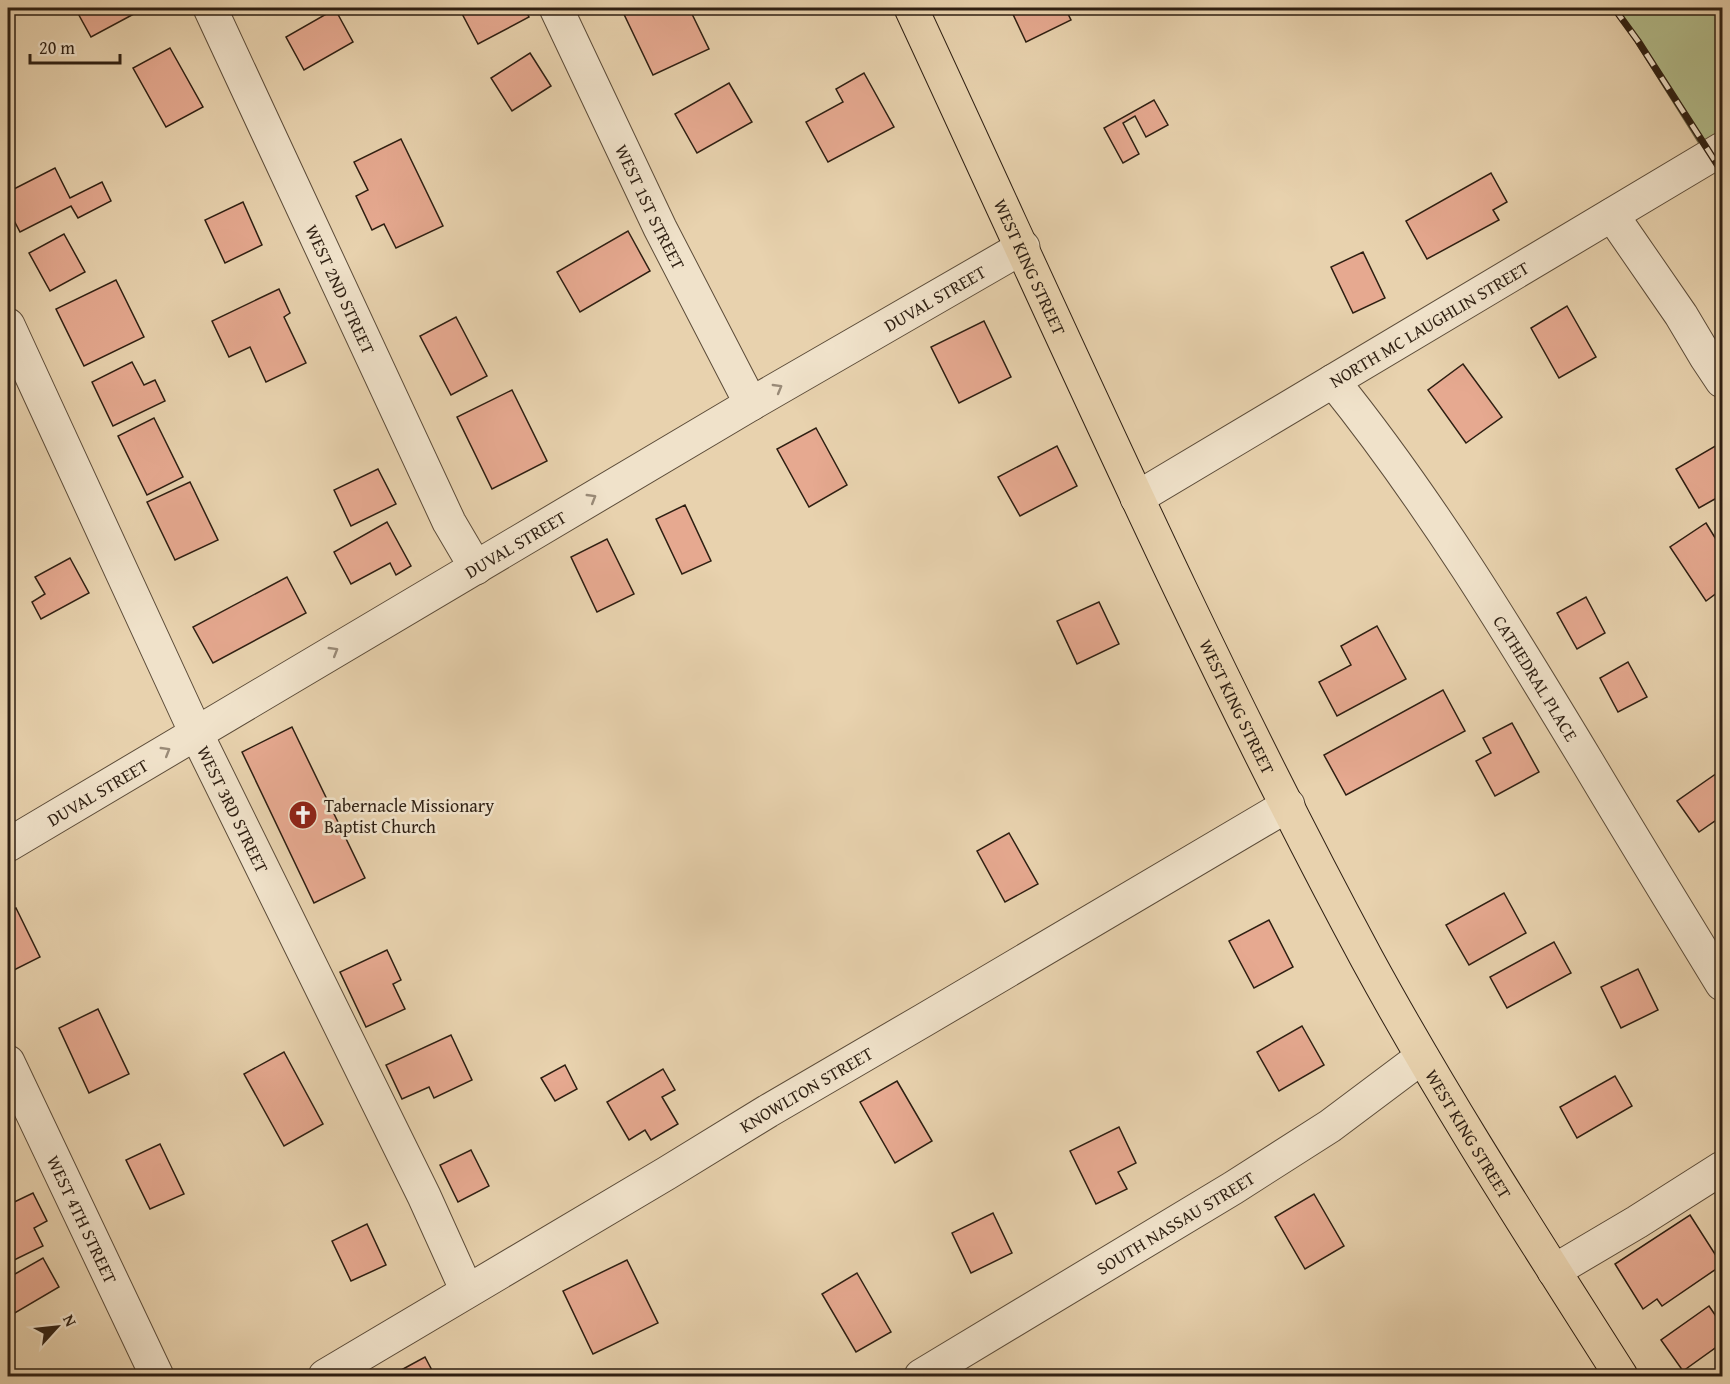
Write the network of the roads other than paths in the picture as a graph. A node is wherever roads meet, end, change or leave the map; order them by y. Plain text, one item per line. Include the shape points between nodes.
1 (210, 8) edge
2 (556, 8) edge
3 (911, 8) edge
4 (1722, 149) edge
5 (1612, 215) junction
6 (1023, 247) junction
7 (8, 325) edge
8 (1333, 381) junction
9 (1722, 381) edge
10 (751, 404) junction
11 (1137, 498) junction
12 (476, 568) junction
13 (196, 733) junction
14 (1288, 805) junction
15 (8, 844) edge
16 (1722, 984) edge
17 (1422, 1057) junction
18 (8, 1062) edge
19 (1722, 1168) edge
20 (1554, 1270) junction
21 (467, 1291) junction
22 (932, 1374) edge
23 (157, 1377) edge
24 (325, 1377) edge
25 (1621, 1377) edge

1 - 12 street, WEST 2ND STREET via 449,522
2 - 10 street, WEST 1ST STREET via 660,228
3 - 6 main road, WEST KING STREET
4 - 5 street, NORTH MC LAUGHLIN STREET
5 - 8 street, NORTH MC LAUGHLIN STREET
5 - 9 street
10 -> 6 street, DUVAL STREET
6 - 11 main road, WEST KING STREET
7 - 13 street, WEST 3RD STREET
8 - 11 street, NORTH MC LAUGHLIN STREET
8 - 16 street, CATHEDRAL PLACE via 1372,429 1477,582
12 -> 10 street, DUVAL STREET
11 - 14 main road, WEST KING STREET
13 -> 12 street, DUVAL STREET
15 -> 13 street, DUVAL STREET
13 - 21 street, WEST 3RD STREET
14 - 17 main road, WEST KING STREET
14 - 21 street, KNOWLTON STREET
17 - 20 main road, WEST KING STREET
17 - 22 street, SOUTH NASSAU STREET via 1330,1126
18 - 23 street, WEST 4TH STREET
19 - 20 street
20 - 25 main road, WEST KING STREET
21 - 24 street, KNOWLTON STREET

